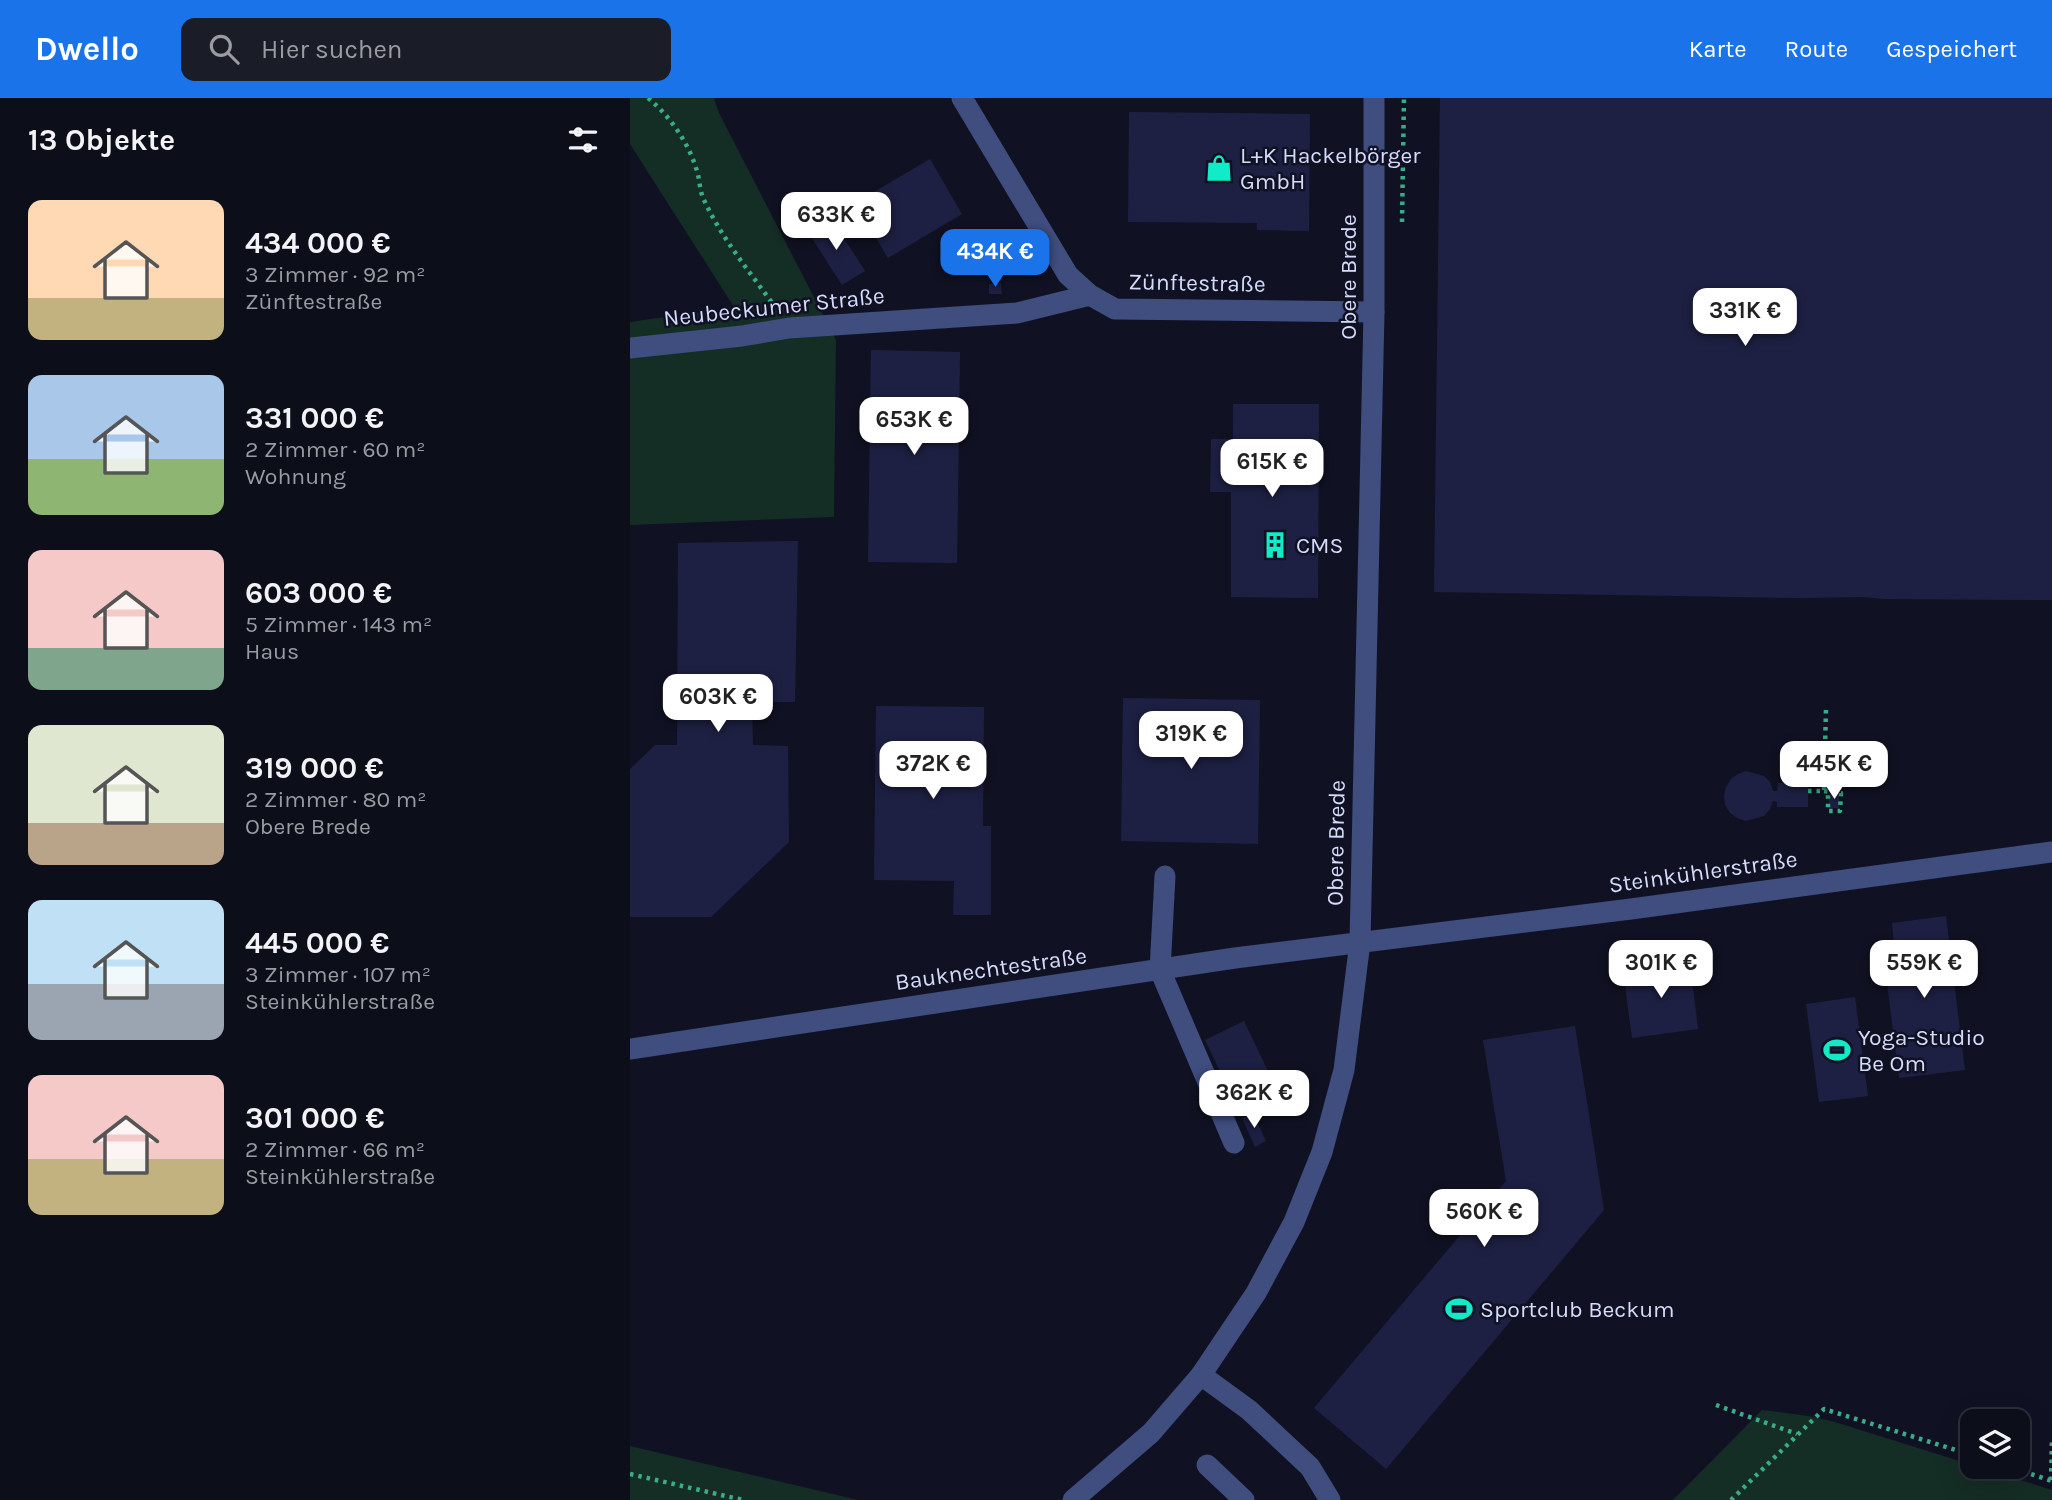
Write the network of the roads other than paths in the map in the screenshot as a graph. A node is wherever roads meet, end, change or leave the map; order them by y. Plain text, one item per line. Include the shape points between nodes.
1 (962, 98) edge
2 (1374, 98) edge
3 (1090, 295) junction
4 (1374, 312) junction
5 (630, 348) edge
6 (2052, 852) edge
7 (2052, 862) edge
8 (1165, 876) dead end
9 (1360, 942) junction
10 (1160, 970) junction
11 (630, 1049) edge
12 (1234, 1143) dead end
13 (1201, 1375) junction
14 (1207, 1465) dead end
15 (1073, 1500) edge
16 (1244, 1500) edge
17 (1330, 1500) edge

1 - 3 street, Zünftestraße via 1068,275
2 - 4 street, Obere Brede
3 - 4 street, Zünftestraße via 1115,309
3 - 5 street, Neubeckumer Straße via 1017,313 789,328
4 - 9 street, Obere Brede
6 - 7 street, Steinkühlerstraße
6 - 9 street, Steinkühlerstraße
8 - 10 street
9 - 10 street, Bauknechtestraße
9 - 13 street, Obere Brede via 1344,1070 1322,1152 1294,1222 1256,1293
10 - 11 street, Bauknechtestraße
10 - 12 street
13 - 15 street, Obere Brede via 1151,1433
13 - 17 street via 1248,1410 1310,1467
14 - 16 street

